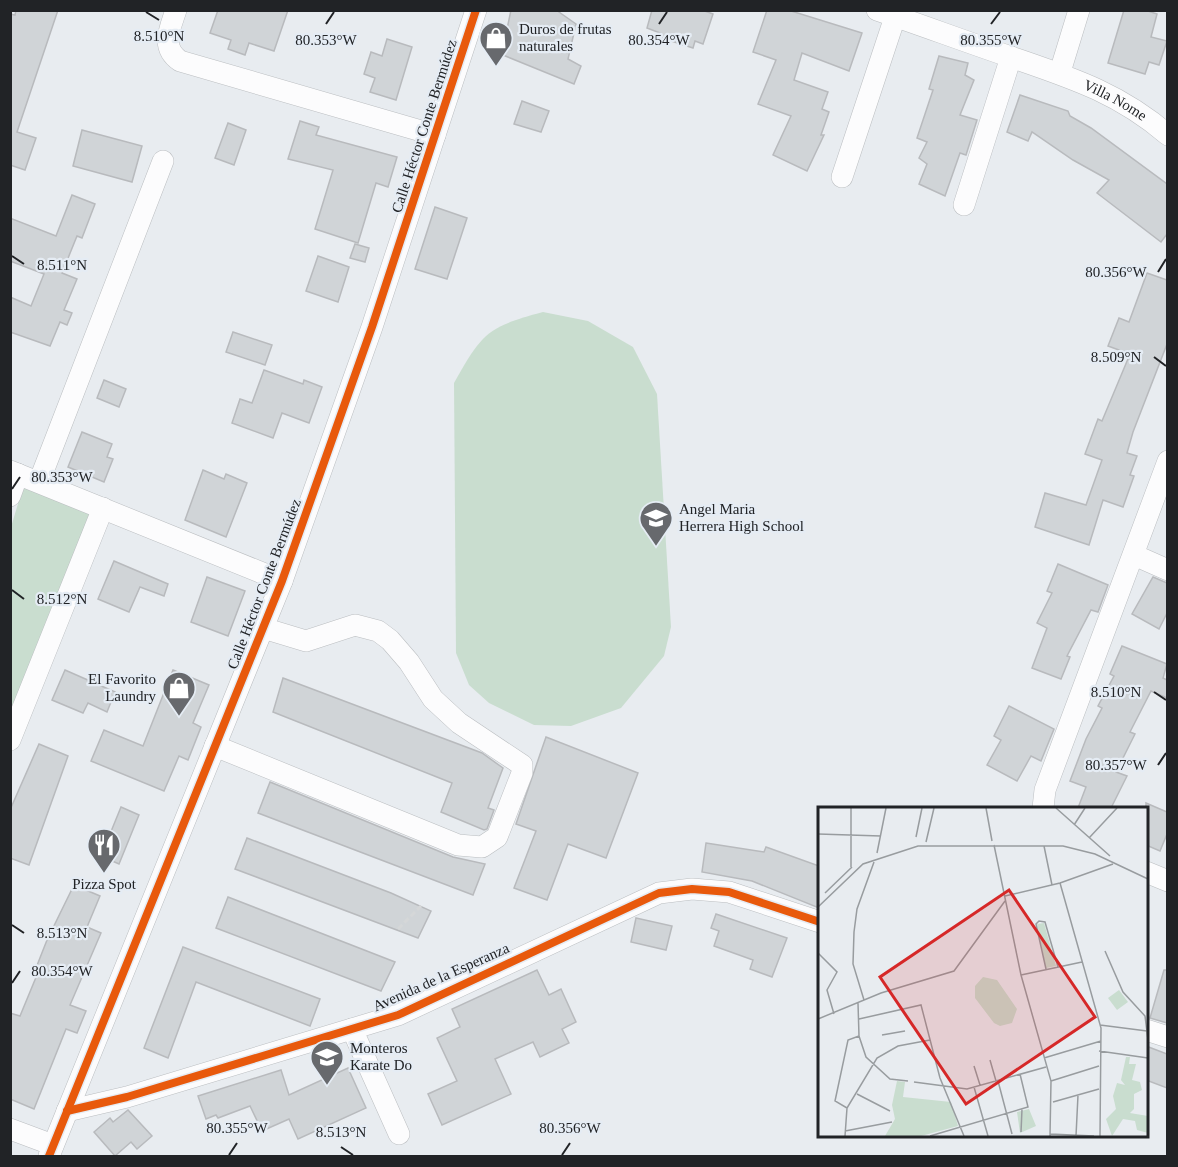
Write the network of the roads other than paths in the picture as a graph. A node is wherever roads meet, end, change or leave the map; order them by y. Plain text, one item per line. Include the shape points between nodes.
1 (176, 10) edge
2 (476, 10) edge
3 (1079, 10) edge
4 (883, 12) edge
5 (1011, 57) junction
6 (1060, 72) junction
7 (435, 135) junction
8 (1167, 135) edge
9 (163, 161) dead end
10 (842, 177) dead end
11 (964, 205) dead end
12 (1167, 460) edge
13 (14, 473) edge
14 (39, 482) junction
15 (10, 496) edge
16 (103, 508) junction
17 (1134, 555) junction
18 (1167, 570) edge
19 (282, 581) junction
20 (263, 628) junction
21 (10, 740) edge
22 (215, 746) junction
23 (1043, 807) edge
24 (1148, 873) edge
25 (1167, 881) edge
26 (818, 922) edge
27 (352, 1029) junction
28 (1148, 1031) edge
29 (1167, 1037) edge
30 (67, 1111) junction
31 (10, 1129) edge
32 (399, 1134) dead end
33 (51, 1151) edge

1 - 7 street via 166,41 170,53 180,61
2 - 7 street, Calle Héctor Conte Bermúdez
3 - 6 street
4 - 5 street, Villa Nome
4 - 10 street
5 - 6 street, Villa Nome
5 - 11 street
6 - 8 street, Villa Nome via 1110,94
7 - 19 street, Calle Héctor Conte Bermúdez
9 - 14 street
12 - 17 street
13 - 14 street
13 - 15 street
14 - 16 street
16 - 19 street
16 - 21 street
17 - 18 street
17 - 23 street via 1045,790
19 - 20 street, Calle Héctor Conte Bermúdez
20 - 22 street, Calle Héctor Conte Bermúdez
20 - 22 street via 306,640 344,627 365,626 390,640 433,699 459,723 522,765 497,837 482,847 458,845
22 - 30 street, Calle Héctor Conte Bermúdez
24 - 25 street
26 - 27 street, Avenida de la Esperanza via 729,892 692,889 659,893 398,1015
27 - 30 street, Avenida de la Esperanza via 127,1097
27 - 32 street
28 - 29 street
30 - 33 street, Calle Héctor Conte Bermúdez
31 - 33 street

